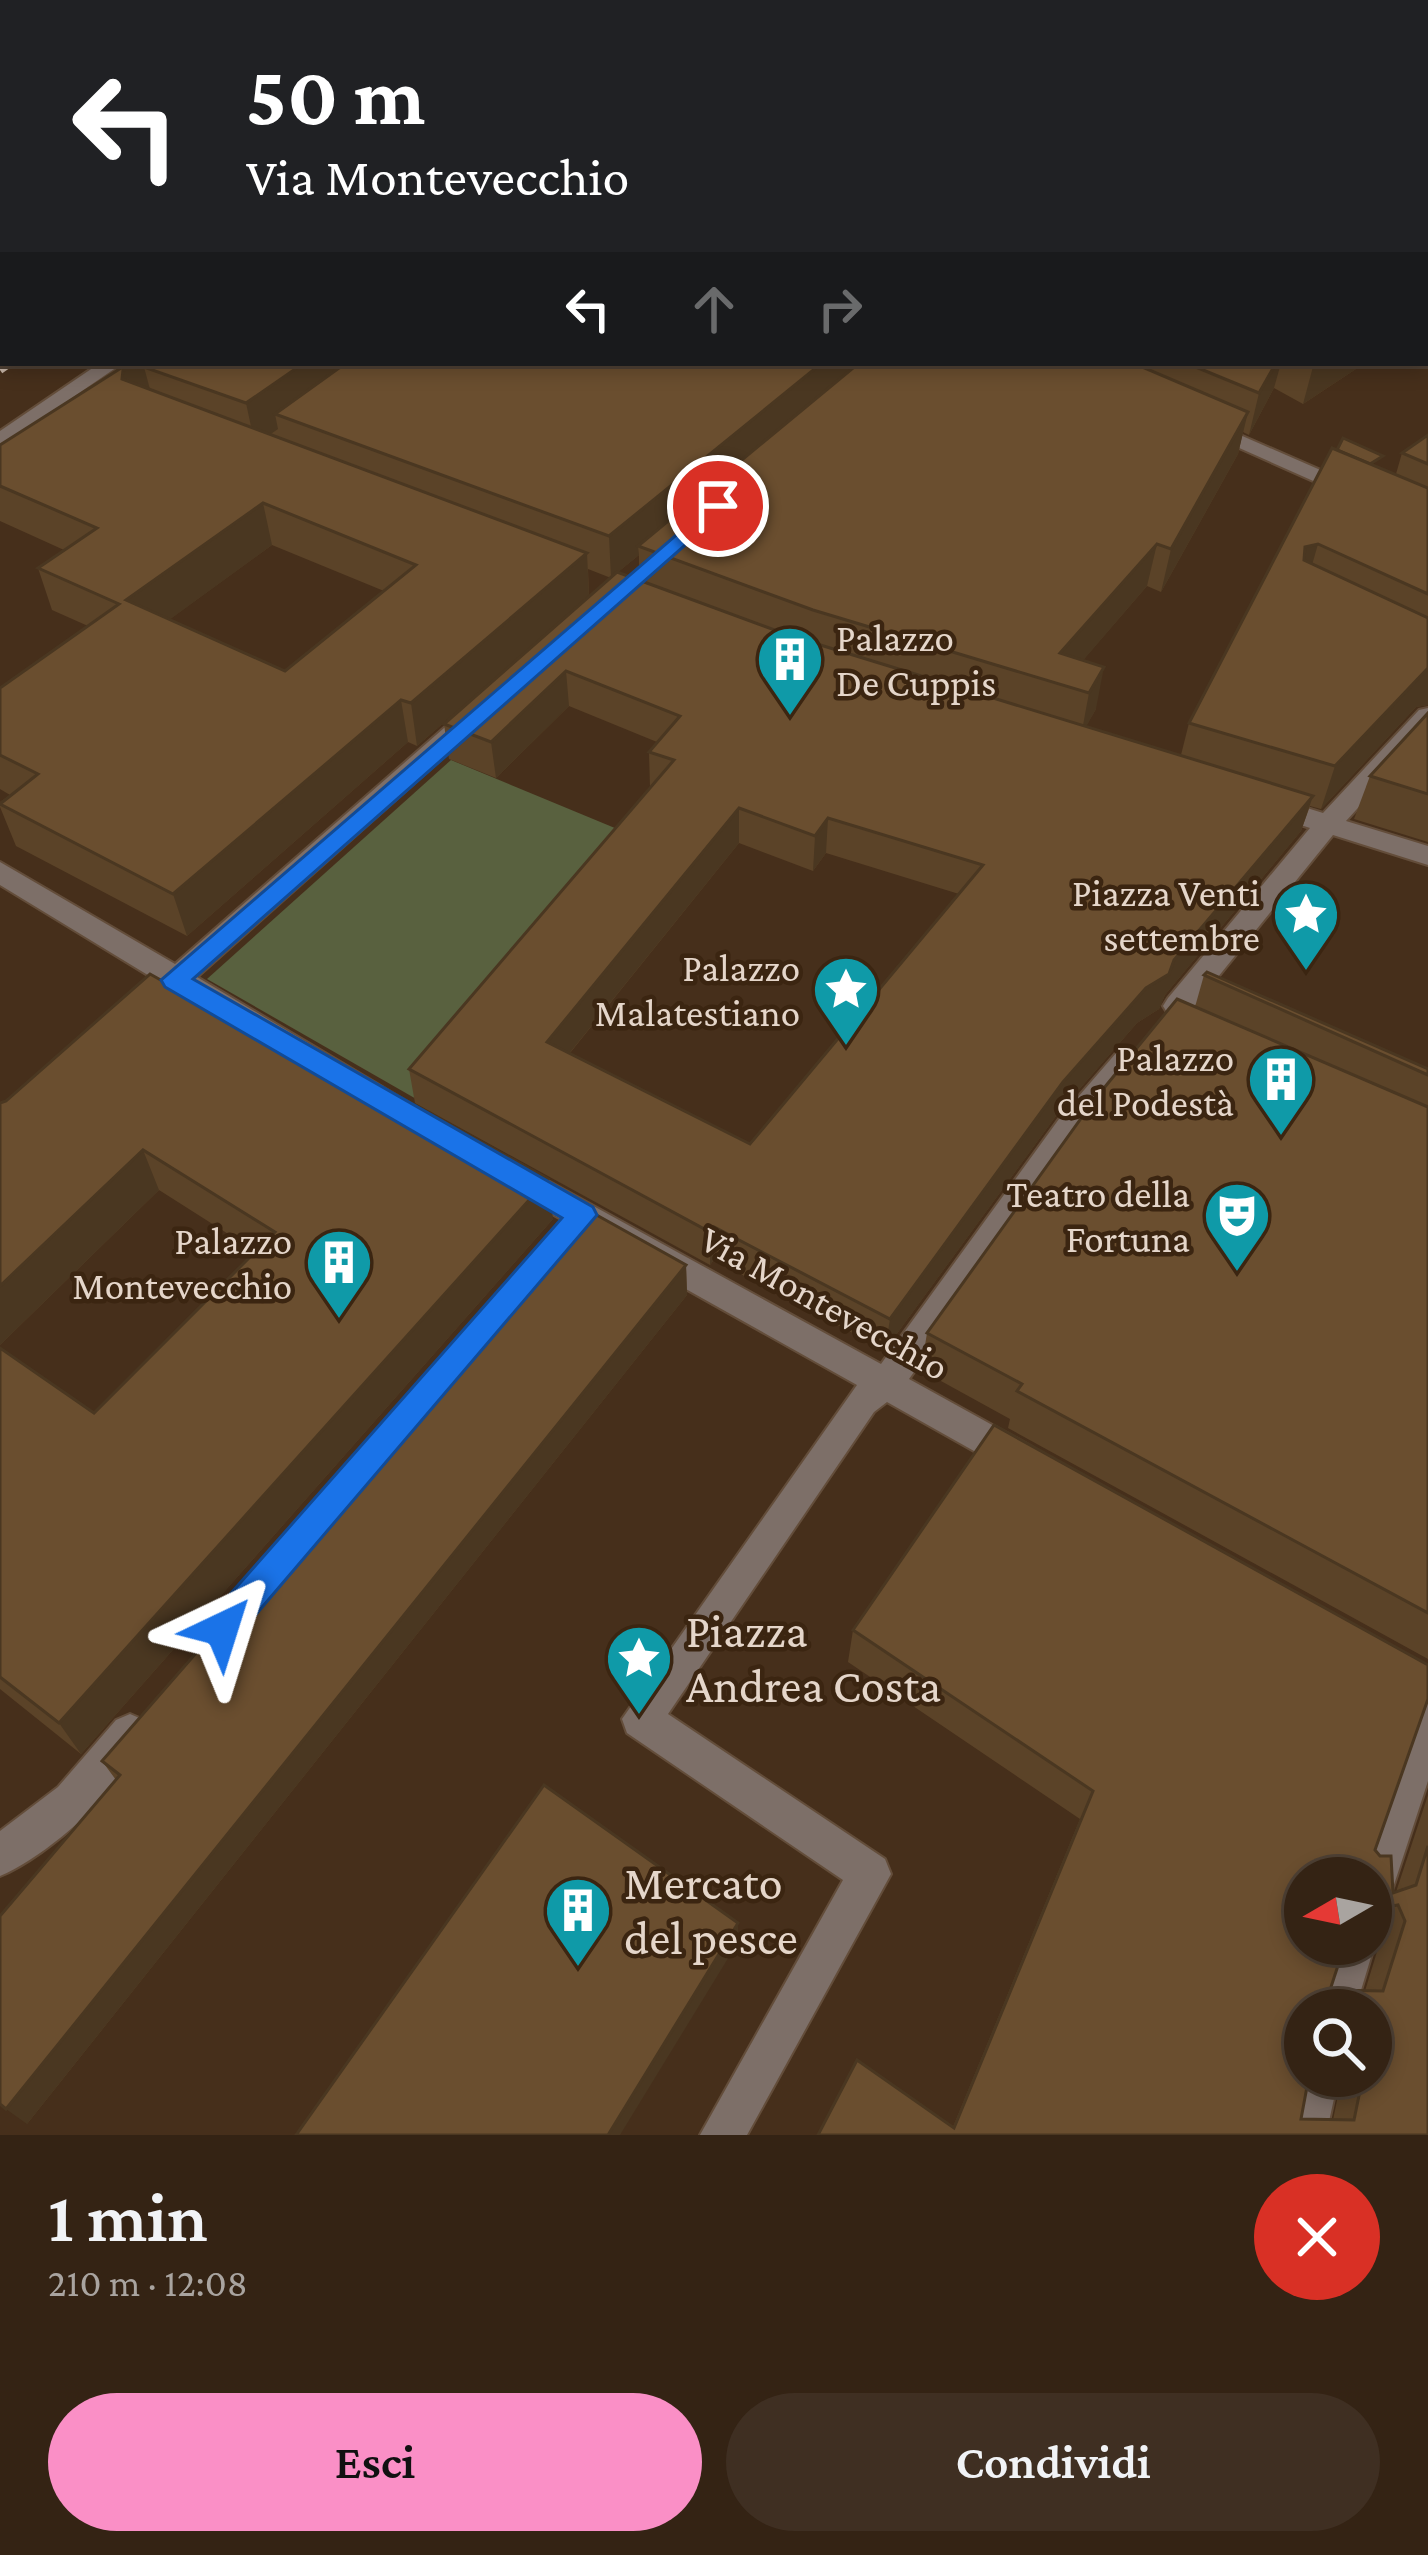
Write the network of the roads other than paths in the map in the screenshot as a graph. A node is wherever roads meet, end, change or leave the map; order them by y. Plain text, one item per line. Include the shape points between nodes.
1 (109, 366) edge
2 (1180, 416) edge
3 (0, 441) edge
4 (1428, 526) edge
5 (491, 701) edge
6 (1428, 716) edge
7 (1240, 796) edge
8 (1328, 824) junction
9 (1428, 856) edge
10 (0, 872) edge
11 (174, 980) junction
12 (139, 1011) edge
13 (444, 1138) edge
14 (484, 1160) edge
15 (582, 1215) junction
16 (551, 1251) edge
17 (886, 1384) junction
18 (1052, 1477) edge
19 (149, 1712) edge
20 (1428, 1720) edge
21 (0, 1856) edge
22 (1383, 1857) edge
23 (1312, 2097) edge
24 (722, 2135) edge
25 (1304, 2135) edge

1 - 3 street
2 - 4 street via 1372,492
5 - 11 street
6 - 8 street
7 - 8 street
8 - 9 street
8 - 17 street via 1070,1128
10 - 11 street
11 - 12 street
11 - 13 street
14 - 15 street, Via Montevecchio
15 - 16 street
15 - 17 street, Via Montevecchio
17 - 18 street, Via Montevecchio
17 - 24 street via 862,1401 641,1719 870,1874
19 - 21 street via 72,1801
20 - 22 street
23 - 25 street

